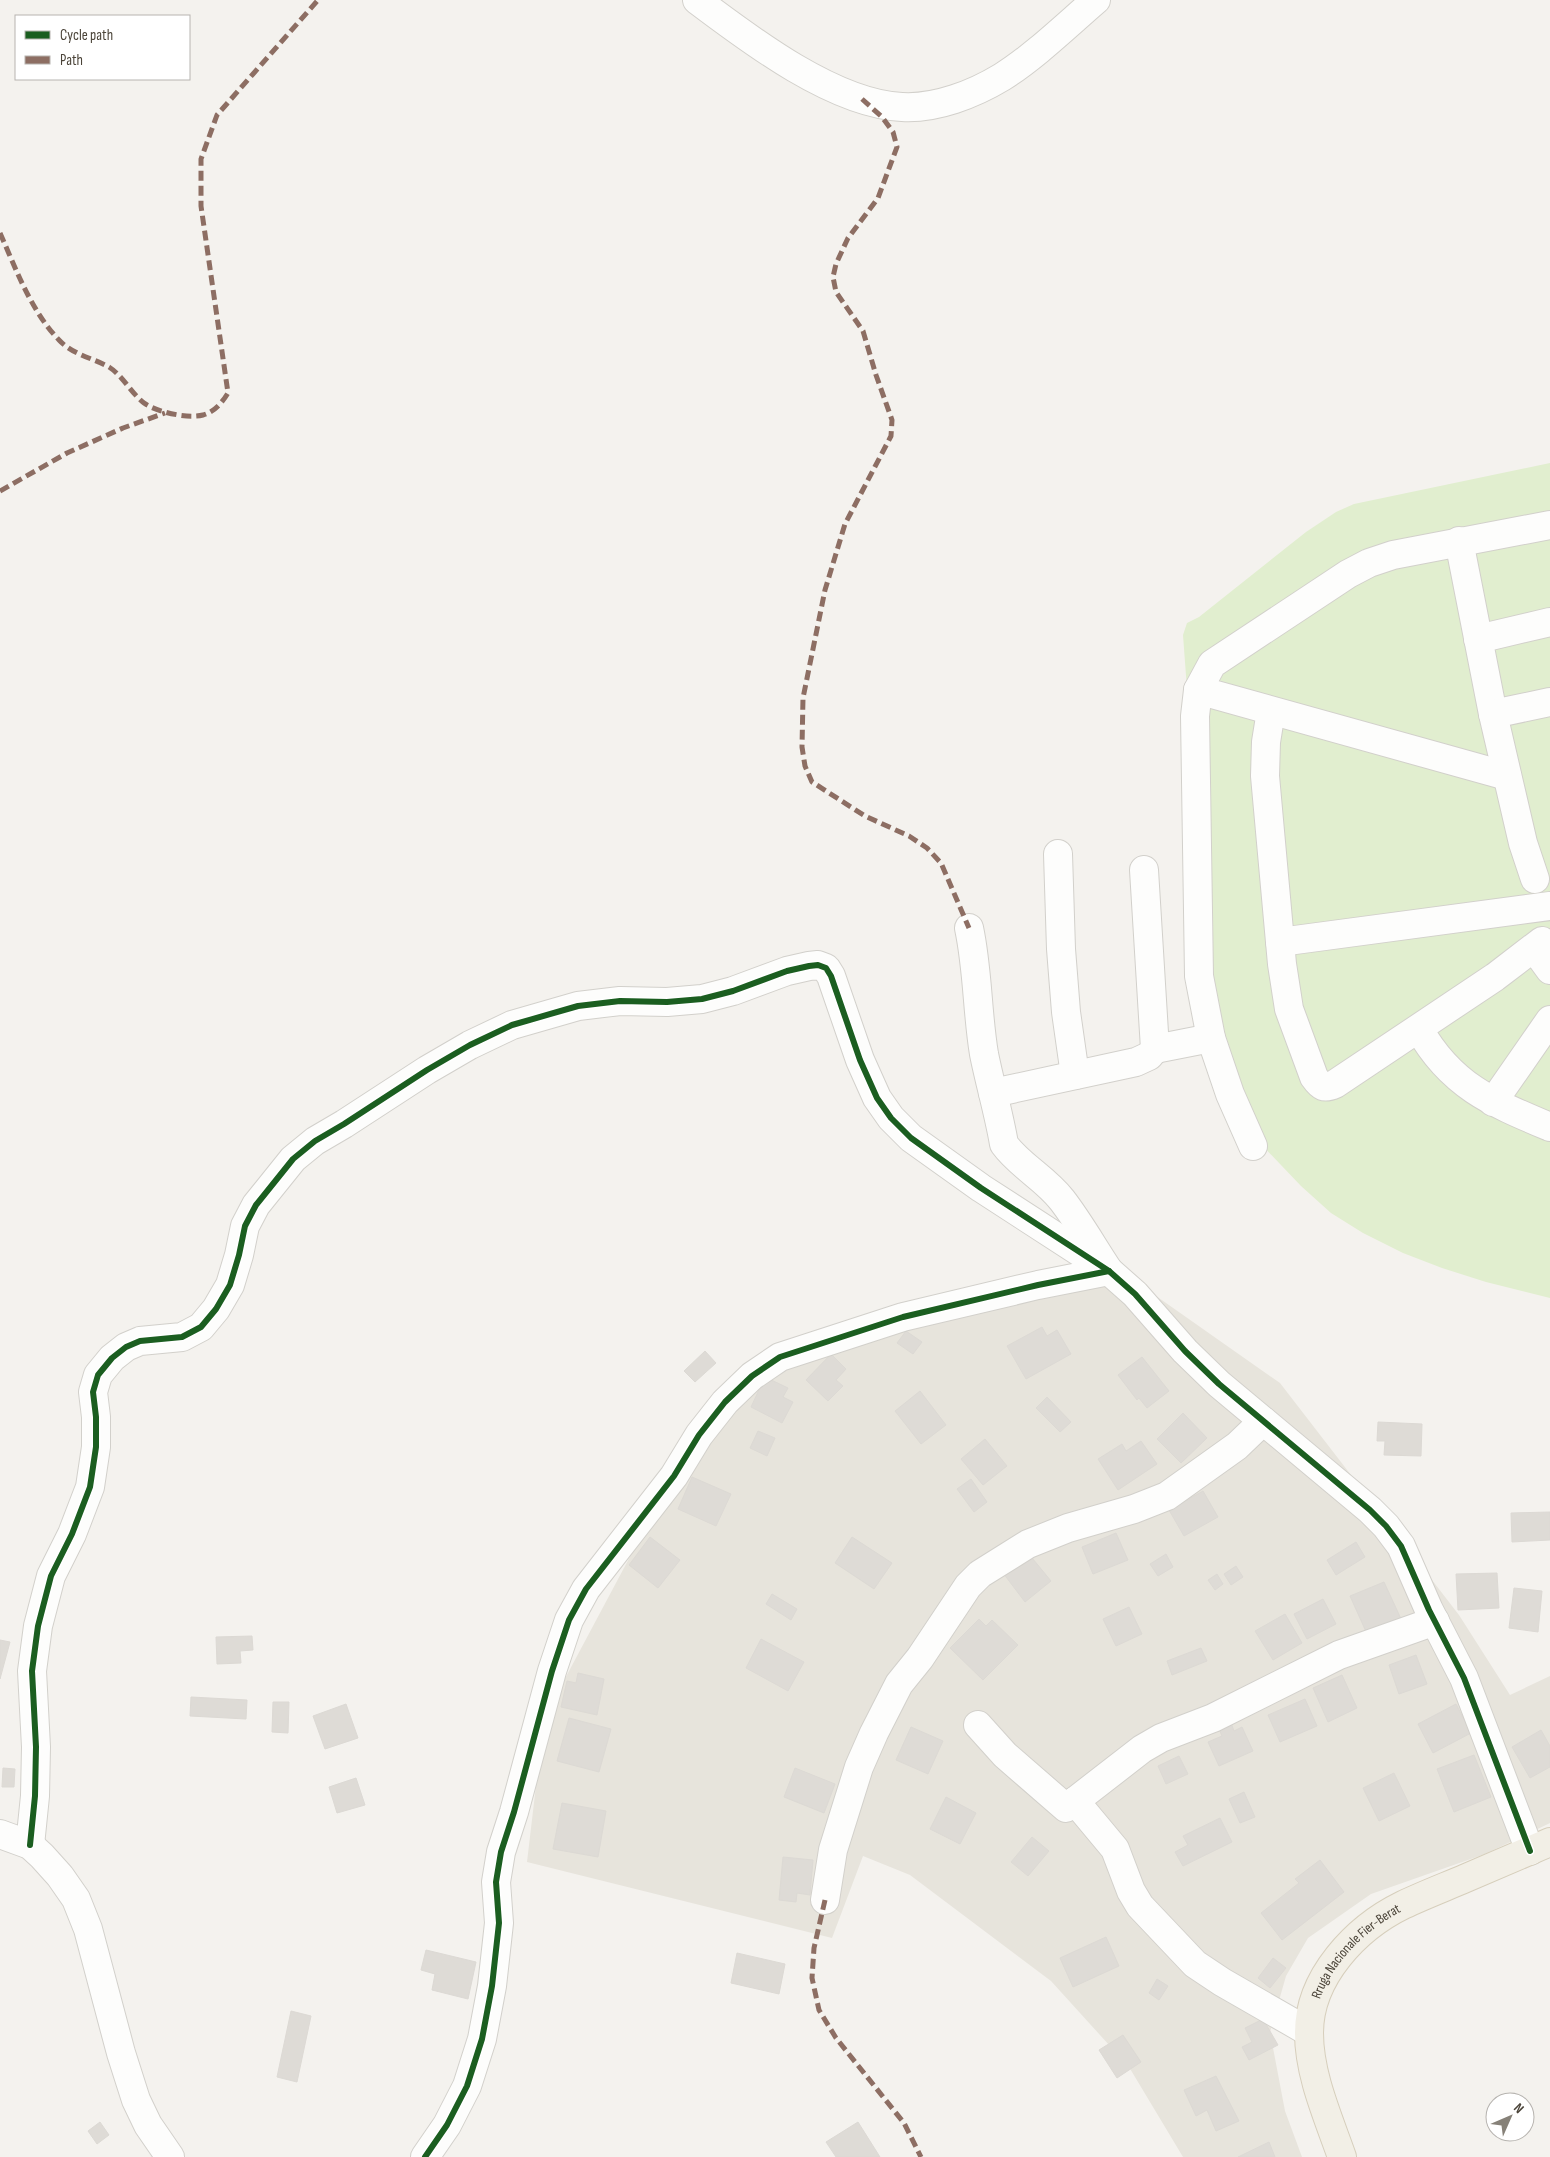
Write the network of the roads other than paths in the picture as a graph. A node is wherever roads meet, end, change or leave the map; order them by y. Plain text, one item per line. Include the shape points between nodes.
1 (697, 0) edge
2 (1096, 0) edge
3 (1550, 525) edge
4 (1458, 542) junction
5 (1550, 622) edge
6 (1478, 638) junction
7 (1198, 690) junction
8 (1550, 702) edge
9 (1271, 710) junction
10 (1493, 714) junction
11 (1507, 776) junction
12 (1058, 854) dead end
13 (1550, 854) edge
14 (1144, 870) dead end
15 (1535, 879) junction
16 (1550, 905) edge
17 (969, 928) dead end
18 (1546, 934) edge
19 (1280, 942) junction
20 (1550, 970) edge
21 (1550, 1020) edge
22 (1419, 1029) junction
23 (1211, 1038) junction
24 (1155, 1049) junction
25 (1075, 1075) junction
26 (993, 1093) junction
27 (1493, 1102) junction
28 (1550, 1127) edge
29 (1253, 1146) dead end
30 (1109, 1271) junction
31 (1263, 1421) junction
32 (1435, 1621) junction
33 (978, 1724) dead end
34 (1075, 1801) junction
35 (0, 1834) edge
36 (30, 1846) junction
37 (1540, 1846) edge
38 (825, 1900) dead end
39 (1309, 2032) junction
40 (170, 2157) edge
41 (424, 2157) edge
42 (1342, 2157) edge

1 - 2 street via 790,64 827,85 862,99 902,107 935,105 970,93 1002,76
3 - 4 street
4 - 6 street
4 - 7 street via 1393,555 1348,574 1212,664
5 - 6 street
6 - 10 street
7 - 9 street
7 - 23 street via 1195,716 1199,976
8 - 10 street
9 - 11 street
9 - 19 street via 1265,776
10 - 11 street
11 - 15 street
12 - 25 street via 1060,949
13 - 15 street via 1539,866
14 - 24 street
15 - 16 street
16 - 19 street
17 - 26 street via 975,957 984,1054
18 - 20 street via 1542,959
18 - 22 street via 1495,977
19 - 22 street via 1289,1009 1320,1086 1326,1088 1336,1084
21 - 27 street
22 - 27 street via 1446,1066 1476,1093
23 - 24 street
23 - 29 street via 1230,1094
24 - 25 street via 1136,1062
25 - 26 street
26 - 30 street via 1004,1144 1062,1200
27 - 28 street
30 - 31 street via 1135,1294 1192,1358
30 - 36 street via 980,1188 911,1138 891,1118 877,1098 860,1060 831,976 826,968 818,965 787,971 702,999 620,1001 578,1006 512,1025 470,1045 315,1141 292,1160 256,1205 245,1226 230,1285 201,1327 182,1337 140,1341 126,1347 98,1375 93,1392 96,1447 90,1487 51,1576 38,1626 32,1671 36,1747
30 - 41 street via 903,1318 780,1357 752,1376 725,1402 699,1435 674,1476 586,1589 568,1620 501,1852 496,1882 499,1923 482,2039 467,2086 447,2125
31 - 32 street via 1386,1526 1401,1546
31 - 38 street via 1237,1446 1167,1496 1028,1544 980,1574 968,1586 899,1684 874,1733 859,1767 832,1850
32 - 34 street via 1339,1655 1213,1718 1161,1738
32 - 37 street
33 - 34 street via 1005,1755 1066,1808
34 - 39 street via 1115,1849 1140,1906 1195,1964
35 - 36 street
36 - 40 street via 60,1876 76,1899 88,1929 136,2100 148,2125
37 - 39 main road, Rruga Nacionale Fier-Berat via 1402,1905 1371,1925 1322,1978 1312,2003
39 - 42 main road, Rruga Nacionale Fier-Berat via 1317,2085

